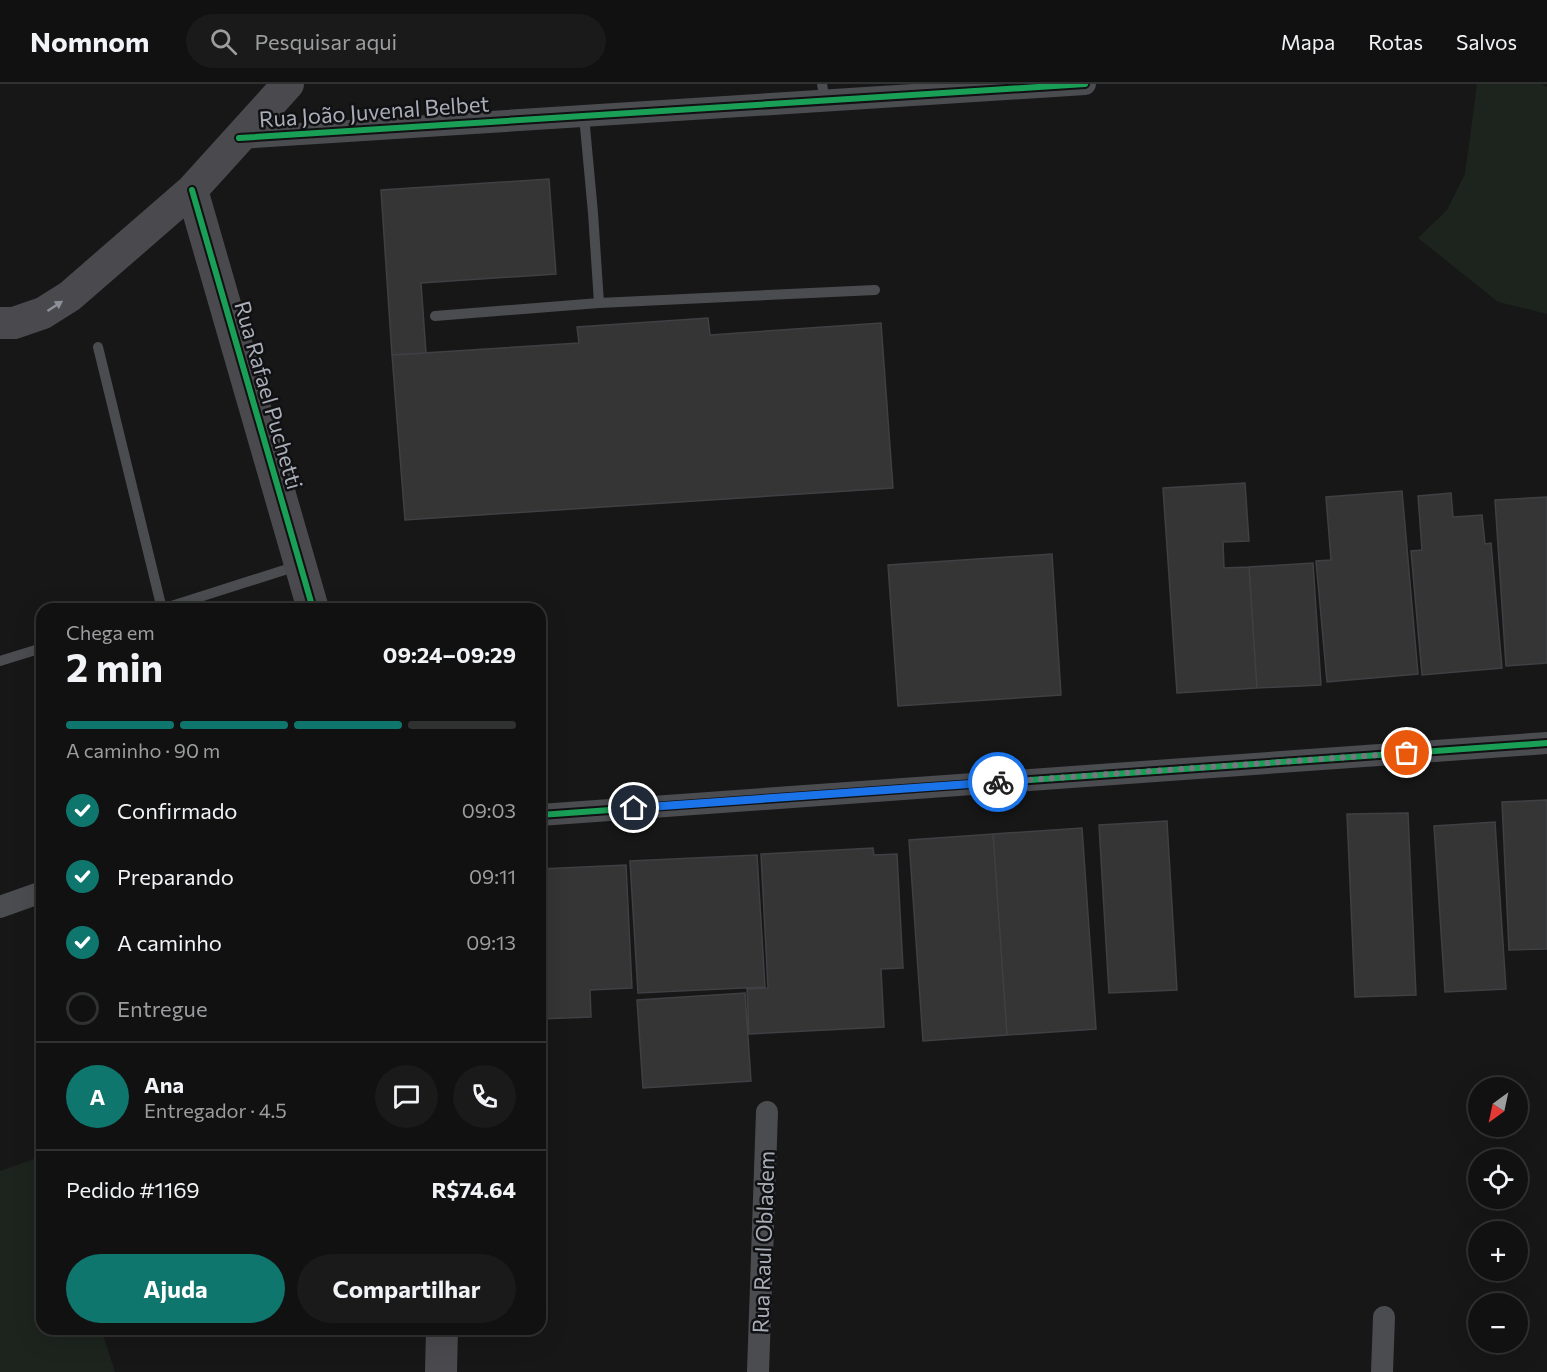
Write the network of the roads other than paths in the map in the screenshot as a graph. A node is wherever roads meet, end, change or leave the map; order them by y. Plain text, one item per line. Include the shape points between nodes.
1 (288, 84) edge
2 (1085, 84) edge
3 (823, 92) edge
4 (584, 116) junction
5 (239, 138) junction
6 (192, 190) junction
7 (874, 290) dead end
8 (599, 303) junction
9 (435, 316) dead end
10 (0, 323) edge
11 (98, 347) dead end
12 (300, 565) junction
13 (161, 603) edge
14 (181, 603) edge
15 (311, 603) edge
16 (36, 650) edge
17 (0, 661) edge
18 (1547, 742) edge
19 (546, 815) edge
20 (36, 894) edge
21 (0, 907) edge
22 (768, 1112) dead end
23 (1384, 1317) dead end
24 (442, 1335) edge
25 (441, 1372) edge
26 (758, 1372) edge
27 (1382, 1372) edge

1 - 5 street
2 - 3 street, Rua João Juvenal Belbet
3 - 4 street, Rua João Juvenal Belbet
4 - 5 street, Rua João Juvenal Belbet
4 - 8 lane
5 - 6 street
10 -> 6 street via 14,323 43,313 70,296
6 - 12 street, Rua Rafael Puchetti
7 - 8 lane
8 - 9 lane
11 - 13 lane
12 - 14 lane
12 - 15 street, Rua Rafael Puchetti
16 - 17 lane
18 - 19 street
20 - 21 street
22 - 26 street, Rua Raul Obladem
23 - 27 street
24 - 25 street

